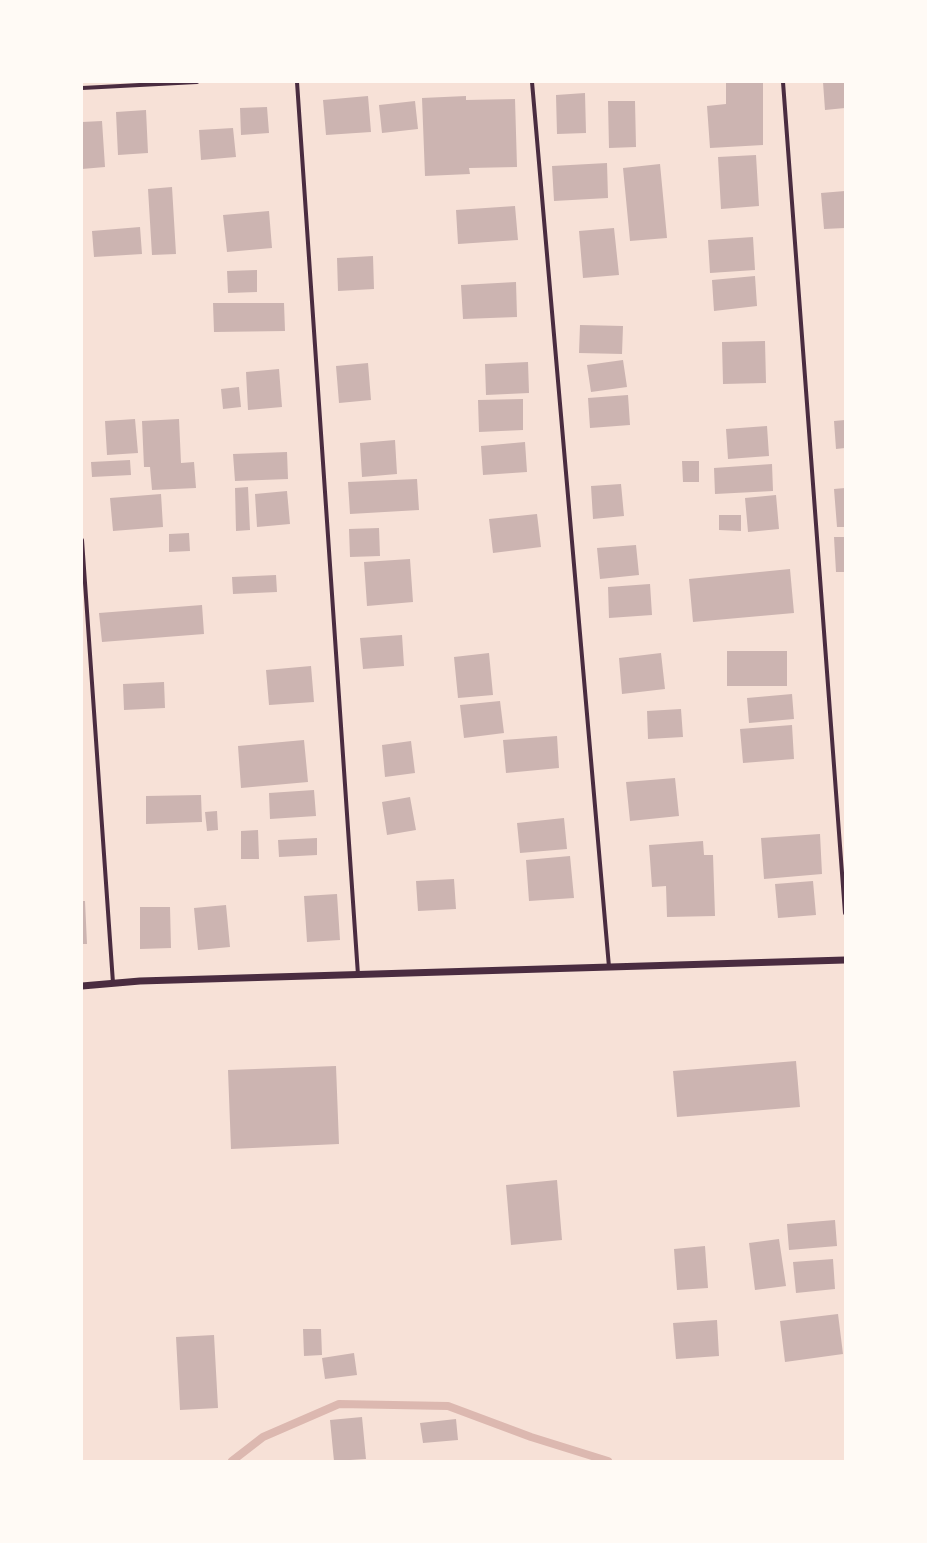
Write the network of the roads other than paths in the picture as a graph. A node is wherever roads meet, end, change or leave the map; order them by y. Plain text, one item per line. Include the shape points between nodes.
1 (197, 82) edge
2 (297, 82) edge
3 (532, 82) edge
4 (782, 82) edge
5 (82, 88) edge
6 (82, 540) edge
7 (845, 913) edge
8 (845, 960) edge
9 (610, 967) junction
10 (358, 974) junction
11 (113, 984) junction
12 (82, 986) edge

1 - 5 street
2 - 10 street
3 - 9 street
4 - 7 street
6 - 11 street
8 - 9 street
9 - 10 street
10 - 11 street
11 - 12 street

